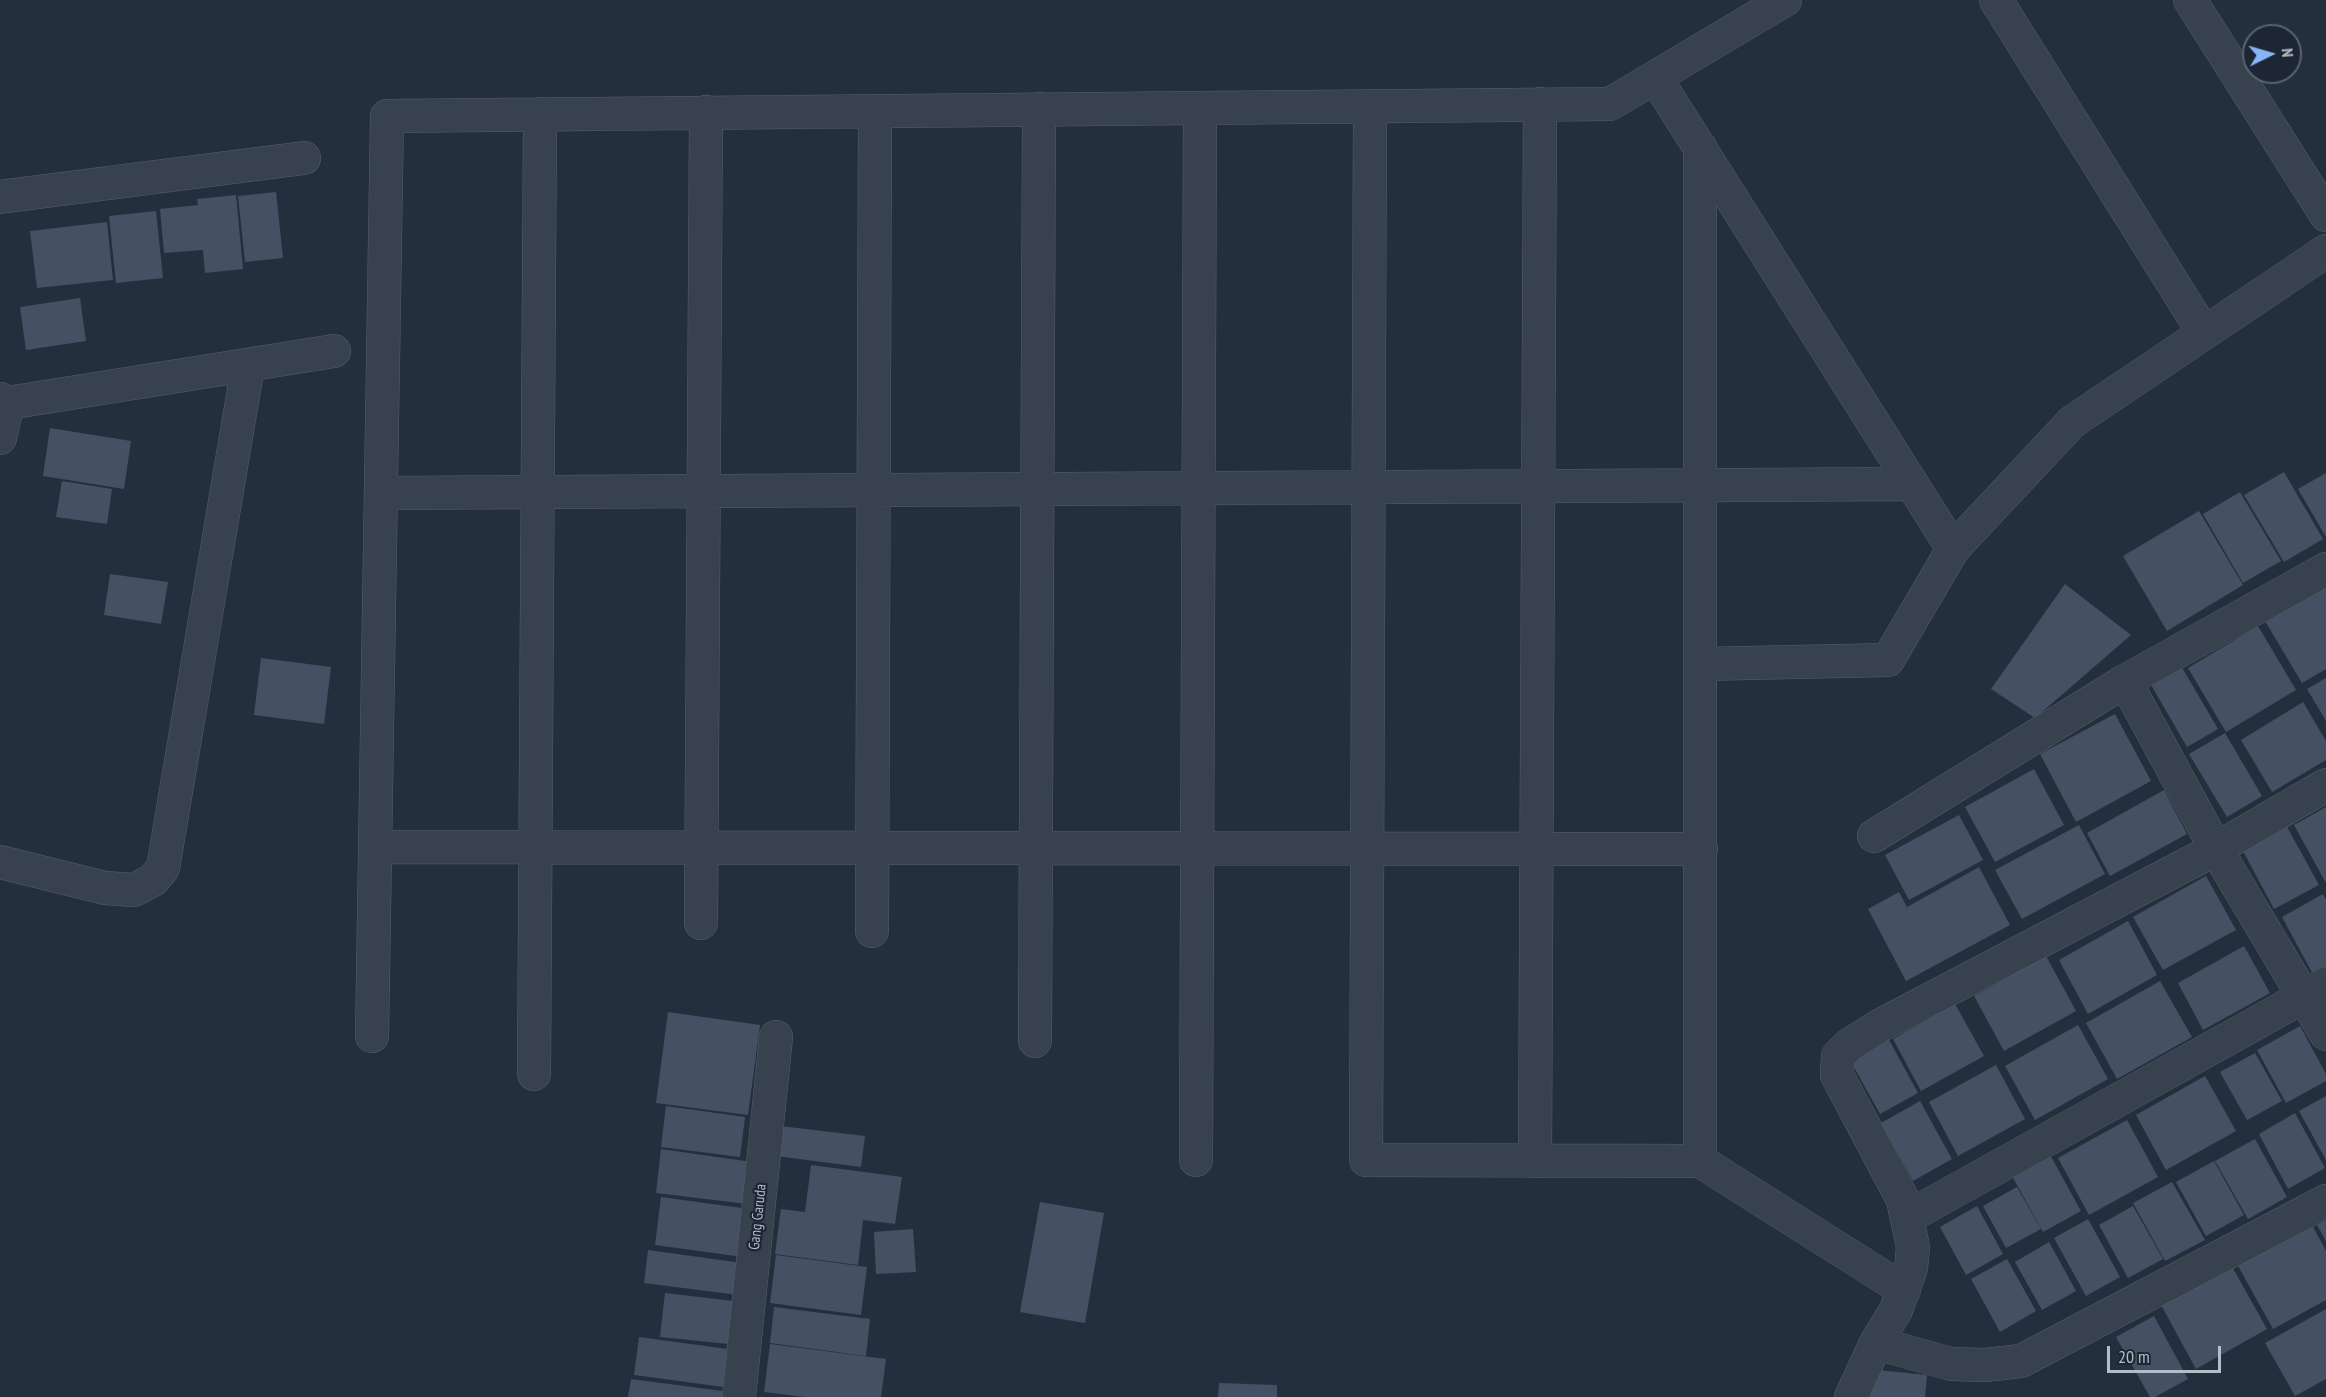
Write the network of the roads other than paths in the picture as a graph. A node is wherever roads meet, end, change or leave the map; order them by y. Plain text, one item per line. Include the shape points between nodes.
1 (1785, 0) edge
2 (1996, 0) edge
3 (2190, 0) edge
4 (1655, 77) junction
5 (1540, 104) junction
6 (1370, 106) junction
7 (1200, 108) junction
8 (1039, 109) junction
9 (875, 111) junction
10 (706, 112) junction
11 (540, 114) junction
12 (1700, 147) junction
13 (304, 158) dead end
14 (0, 197) edge
15 (2326, 215) edge
16 (2326, 251) edge
17 (2204, 333) junction
18 (334, 351) dead end
19 (248, 366) junction
20 (4, 401) edge
21 (0, 438) edge
22 (1912, 484) junction
23 (1701, 486) junction
24 (1538, 487) junction
25 (1368, 488) junction
26 (1038, 489) junction
27 (1198, 489) junction
28 (874, 490) junction
29 (703, 491) junction
30 (537, 492) junction
31 (381, 493) junction
32 (1953, 549) junction
33 (2326, 569) edge
34 (1701, 664) junction
35 (2125, 681) junction
36 (2326, 786) edge
37 (1874, 836) dead end
38 (375, 847) junction
39 (536, 847) junction
40 (701, 848) junction
41 (872, 848) junction
42 (1036, 848) junction
43 (1197, 848) junction
44 (1367, 849) junction
45 (1537, 849) junction
46 (1701, 849) junction
47 (2216, 849) junction
48 (0, 862) edge
49 (701, 924) dead end
50 (872, 931) dead end
51 (2315, 990) edge
52 (2326, 1034) edge
53 (372, 1036) dead end
54 (776, 1037) dead end
55 (1035, 1041) dead end
56 (534, 1074) dead end
57 (1196, 1160) dead end
58 (1535, 1161) junction
59 (1700, 1161) junction
60 (2326, 1201) edge
61 (1908, 1217) junction
62 (1904, 1290) junction
63 (1875, 1342) junction
64 (739, 1397) edge
65 (1851, 1397) edge

1 - 4 street
2 - 17 street
3 - 15 street
4 - 5 street via 1610,104
4 - 12 street
5 - 6 street
5 - 24 street
6 - 7 street
6 - 25 street
7 - 8 street
7 - 27 street
8 - 9 street
8 - 26 street
9 - 10 street
9 - 28 street
10 - 11 street
10 - 29 street
11 - 30 street
11 - 31 street via 387,116
12 - 22 street
12 - 23 street
13 - 14 street
16 - 17 street
17 - 32 street via 2072,422
18 - 19 street
19 - 20 street
19 - 48 street via 163,868 153,880 134,890 105,888
20 - 21 street
22 - 23 street
22 - 32 street
23 - 24 street
23 - 34 street
24 - 25 street
24 - 45 street
25 - 27 street
25 - 44 street
26 - 27 street
26 - 28 street
26 - 42 street
27 - 43 street
28 - 29 street
28 - 41 street
29 - 30 street
29 - 40 street
30 - 31 street
30 - 39 street
31 - 38 street
32 - 34 street via 1888,660
33 - 35 street
34 - 46 street
35 - 37 street
35 - 47 street
36 - 47 street
38 - 39 street
38 - 53 street
39 - 40 street
39 - 56 street
40 - 41 street
40 - 49 street
41 - 42 street
41 - 50 street
42 - 43 street
42 - 55 street
43 - 44 street
43 - 57 street
44 - 45 street
44 - 58 street via 1366,1160
45 - 46 street
45 - 58 street
46 - 59 street
47 - 51 street
47 - 61 street via 1879,1026 1838,1056 1837,1075 1903,1200
51 - 52 street
51 - 61 street
54 - 64 street, Gang Garuda
58 - 59 street
59 - 62 street
60 - 63 street via 2020,1361 1951,1364
61 - 62 street via 1913,1247
62 - 63 street
63 - 65 street

